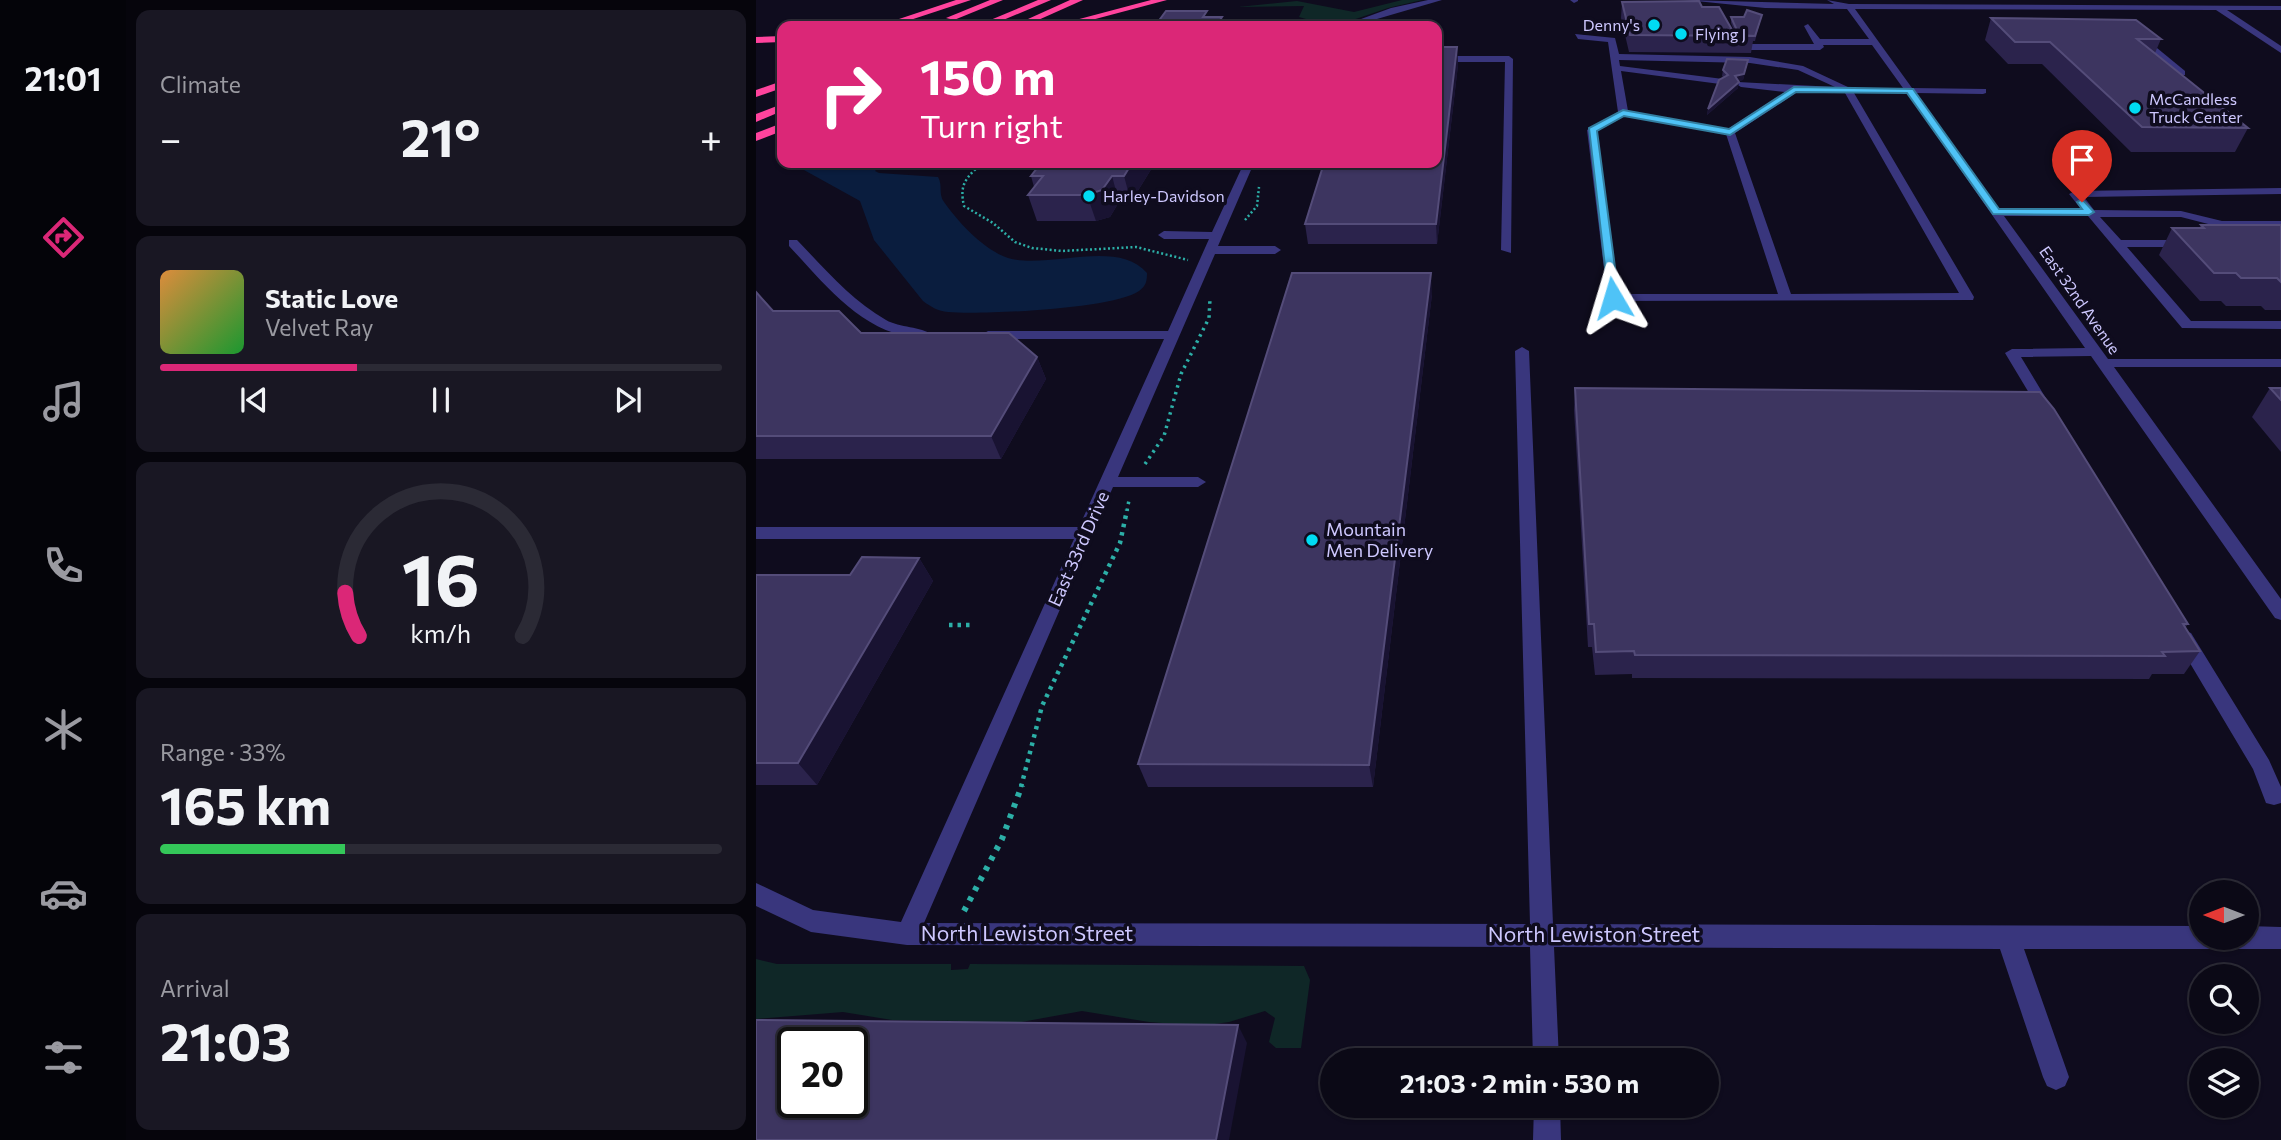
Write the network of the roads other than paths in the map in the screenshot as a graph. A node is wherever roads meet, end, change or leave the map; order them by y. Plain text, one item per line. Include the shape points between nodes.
1 (966, 0) edge
2 (998, 0) edge
3 (1046, 0) edge
4 (1079, 0) edge
5 (1162, 0) edge
6 (1438, 0) edge
7 (1690, 0) edge
8 (1831, 0) edge
9 (2043, 0) edge
10 (2095, 0) edge
11 (1853, 3) edge
12 (1723, 4) junction
13 (2052, 8) junction
14 (2105, 8) junction
15 (2218, 8) junction
16 (2281, 8) edge
17 (1720, 14) edge
18 (2116, 19) edge
19 (899, 21) edge
20 (945, 21) edge
21 (994, 21) edge
22 (1028, 21) dead end
23 (1078, 21) edge
24 (1361, 21) edge
25 (1808, 26) dead end
26 (2126, 28) edge
27 (2256, 34) junction
28 (2281, 34) edge
29 (1578, 36) dead end
30 (1730, 38) edge
31 (777, 39) edge
32 (756, 40) edge
33 (1817, 42) junction
34 (1875, 42) junction
35 (2281, 50) edge
36 (1442, 59) edge
37 (1616, 62) junction
38 (2182, 72) edge
39 (1720, 81) edge
40 (1741, 84) edge
41 (777, 86) edge
42 (1794, 90) junction
43 (1848, 90) junction
44 (1910, 90) junction
45 (1983, 91) dead end
46 (756, 94) edge
47 (777, 109) edge
48 (1623, 113) junction
49 (756, 118) edge
50 (777, 129) edge
51 (1730, 132) junction
52 (756, 137) edge
53 (1247, 168) edge
54 (2281, 191) edge
55 (1996, 212) junction
56 (2089, 212) junction
57 (2281, 223) edge
58 (2222, 224) junction
59 (2103, 228) junction
60 (1164, 235) dead end
61 (2198, 242) edge
62 (2211, 242) edge
63 (793, 243) dead end
64 (2117, 244) junction
65 (1211, 249) junction
66 (1275, 250) dead end
67 (1507, 250) dead end
68 (1786, 297) junction
69 (2281, 326) edge
70 (934, 335) edge
71 (974, 335) edge
72 (1173, 335) junction
73 (1522, 351) dead end
74 (2100, 358) junction
75 (2281, 363) edge
76 (2055, 424) edge
77 (1109, 482) junction
78 (1198, 482) dead end
79 (756, 533) edge
80 (1085, 534) junction
81 (2281, 613) edge
82 (2176, 625) edge
83 (2274, 796) dead end
84 (756, 894) edge
85 (906, 934) junction
86 (1544, 934) junction
87 (2008, 938) junction
88 (2281, 938) edge
89 (1546, 1048) edge
90 (2056, 1077) dead end
91 (1546, 1118) edge
92 (1547, 1140) edge

1 - 19 highway
2 - 20 highway
3 - 21 highway
4 - 22 highway
5 - 23 highway
6 - 24 street
7 - 12 street
8 - 11 street
9 - 13 street
10 - 14 street
11 - 12 street
11 - 13 street
11 - 34 street, East 32nd Avenue
12 - 17 street
13 - 14 street
14 - 15 street
14 - 18 street
15 - 16 street
15 - 27 street
25 - 33 street
26 - 38 street
27 - 28 street
27 - 35 street
29 - 37 street via 1612,40
30 - 33 street via 1734,47 1820,47
31 - 32 highway
33 - 34 street
34 - 44 street, East 32nd Avenue
36 - 67 street via 1509,60
37 - 39 street
37 - 43 street via 1750,60 1800,68
37 - 48 street
40 - 42 street
41 - 46 highway
42 - 43 street
42 - 51 street
43 - 44 street
43 - 68 street via 1968,296
44 - 45 street
44 - 55 street, East 32nd Avenue
47 - 49 highway
48 - 51 street
48 - 68 street via 1592,130 1613,298
50 - 52 highway
51 - 68 street
53 - 65 street, East 33rd Drive
54 - 56 street via 2076,194
55 - 56 street
55 - 74 street, East 32nd Avenue
56 - 58 street via 2181,214
56 - 59 street
57 - 58 street
58 - 59 street via 2188,232
58 - 62 street via 2222,235
59 - 64 street
60 - 65 street
61 - 64 street
63 - 70 street via 874,321 895,332
64 - 69 street via 2187,326
65 - 66 street
65 - 72 street, East 33rd Drive
71 - 72 street
72 - 77 street, East 33rd Drive
73 - 86 street
74 - 75 street
74 - 76 street via 2012,354
74 - 81 street, East 32nd Avenue
77 - 78 street
77 - 80 street, East 33rd Drive
79 - 80 street
80 - 85 street, East 33rd Drive
82 - 83 street via 2262,766
84 - 85 street, North Lewiston Street via 811,921
85 - 86 street, North Lewiston Street
86 - 87 street, North Lewiston Street
86 - 89 street
87 - 88 street, North Lewiston Street
87 - 90 street
91 - 92 street

